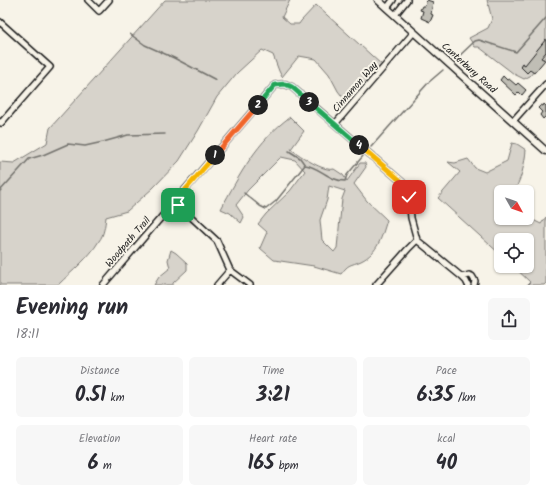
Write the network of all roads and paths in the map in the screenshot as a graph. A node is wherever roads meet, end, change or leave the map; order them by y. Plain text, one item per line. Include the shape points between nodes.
1 (88, 0) edge
2 (109, 0) edge
3 (378, 0) edge
4 (393, 0) edge
5 (407, 0) edge
6 (387, 8) junction
7 (395, 15) junction
8 (0, 22) edge
9 (414, 32) junction
10 (546, 84) edge
11 (513, 121) junction
12 (1, 123) edge
13 (335, 124) junction
14 (546, 151) edge
15 (175, 202) junction
16 (417, 240) junction
17 (230, 270) junction
18 (462, 277) junction
19 (102, 285) edge
20 (217, 285) edge
21 (250, 285) edge
22 (376, 285) edge
23 (468, 285) edge
24 (474, 285) edge

1 - 2 street via 100,11
3 - 6 street, Canterbury Road
4 - 6 street
5 - 7 street
6 - 7 street, Canterbury Road
7 - 9 street, Canterbury Road
8 - 12 street via 50,67
9 - 11 street, Canterbury Road
9 - 13 street, Cinnamon Way
10 - 11 street
11 - 14 street, Canterbury Road
13 - 15 street, Woodpath Trail via 292,87 285,84 275,85
13 - 16 street, Cinnamon Way via 402,182 409,197
15 - 17 street via 217,241
15 - 19 street, Woodpath Trail
16 - 18 street
16 - 22 street
17 - 20 street
17 - 21 street
18 - 23 street
18 - 24 street via 472,276

